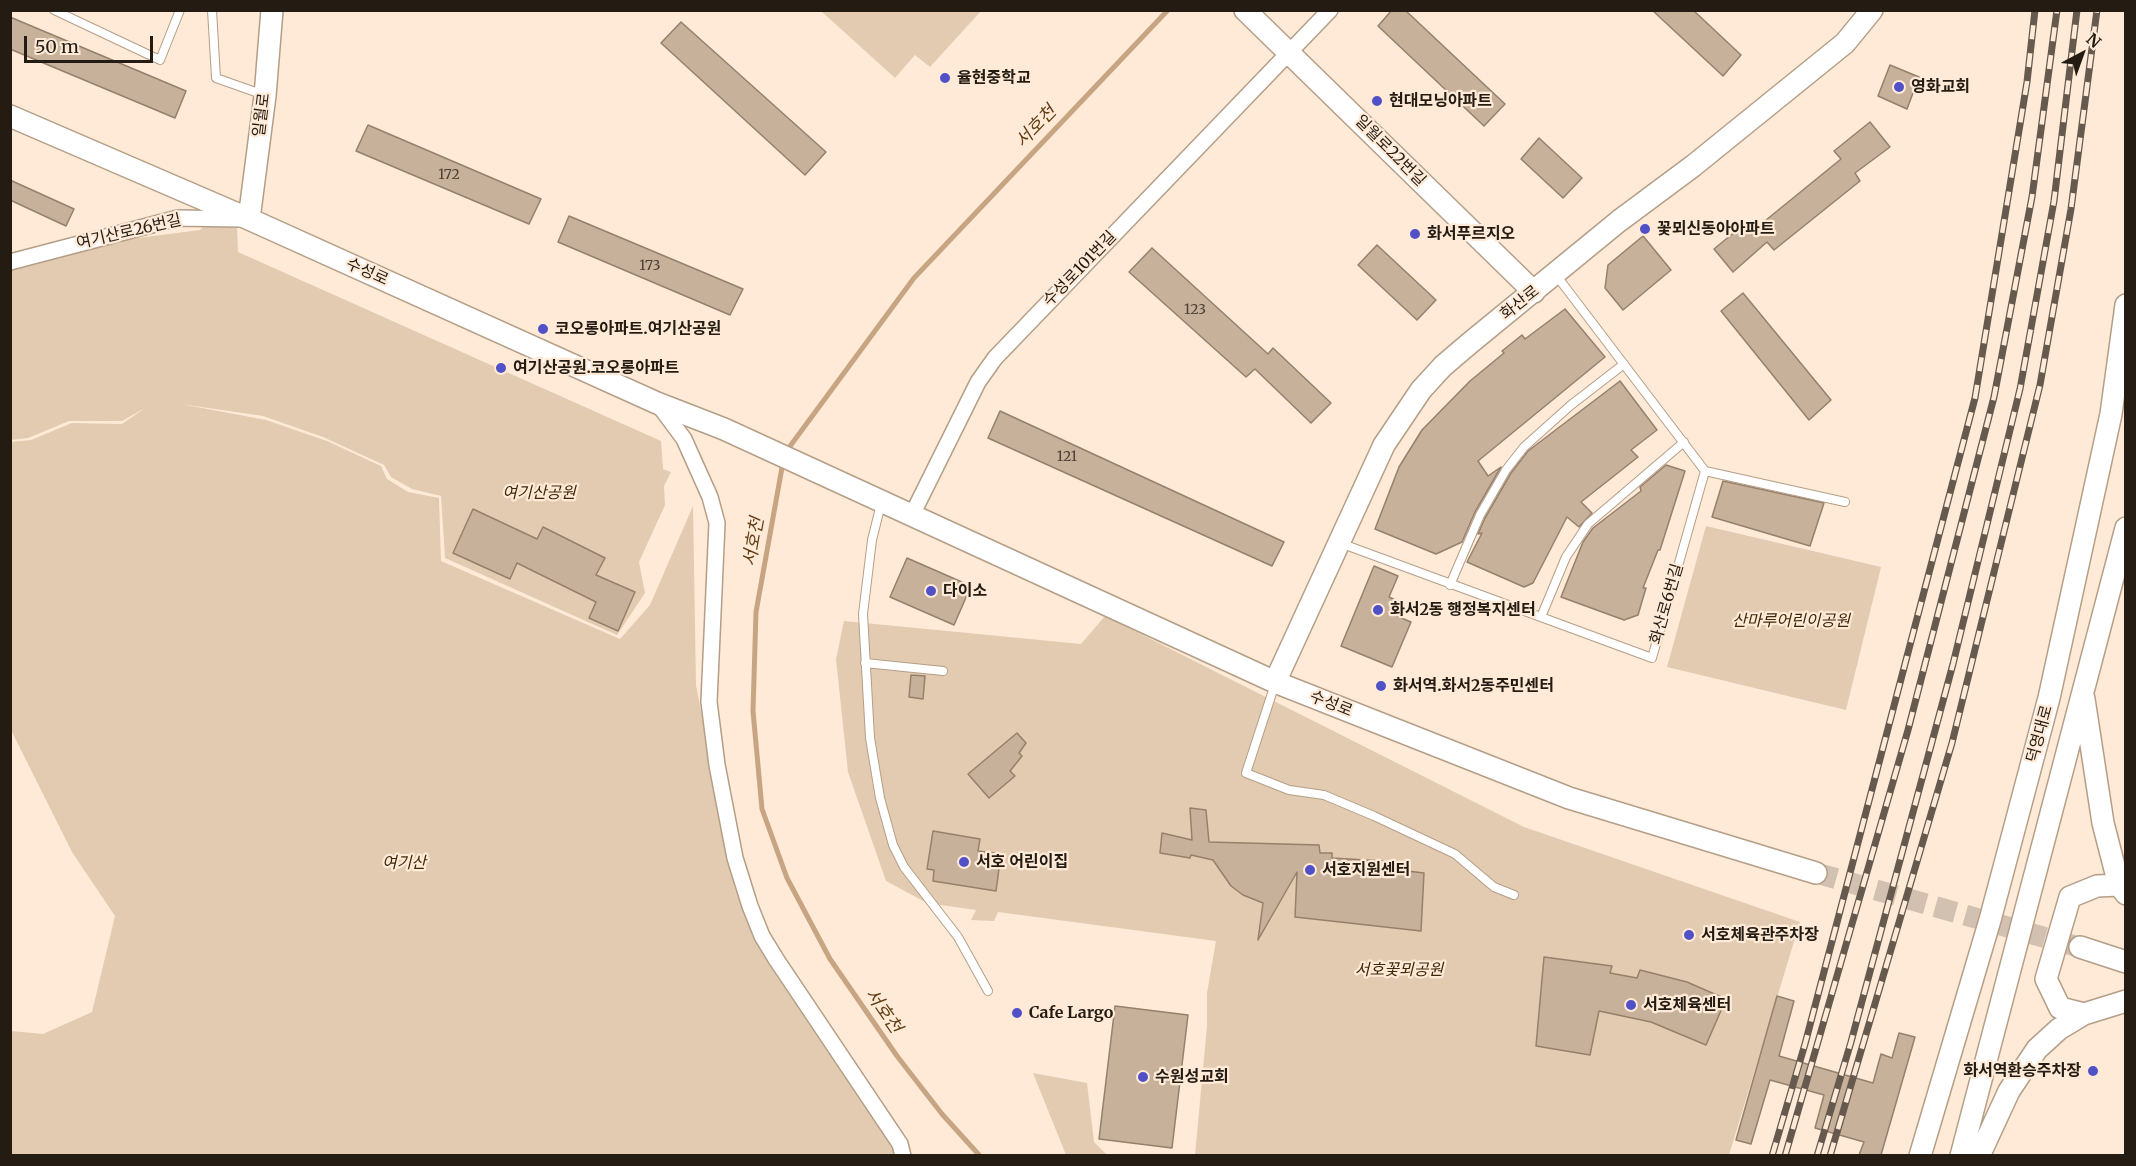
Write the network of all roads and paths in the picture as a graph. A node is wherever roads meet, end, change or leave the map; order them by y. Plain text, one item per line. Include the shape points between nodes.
1 (54, 10) edge
2 (180, 10) edge
3 (212, 10) edge
4 (272, 10) edge
5 (1245, 10) edge
6 (1330, 10) edge
7 (1872, 10) edge
8 (1291, 54) junction
9 (265, 96) junction
10 (10, 116) edge
11 (249, 219) junction
12 (10, 262) edge
13 (1556, 275) junction
14 (1534, 292) junction
15 (2126, 304) edge
16 (1624, 364) junction
17 (657, 403) junction
18 (1684, 442) junction
19 (1705, 471) junction
20 (872, 498) junction
21 (1845, 502) dead end
22 (911, 517) junction
23 (2126, 528) edge
24 (1340, 543) junction
25 (1450, 585) junction
26 (1541, 617) junction
27 (865, 663) junction
28 (943, 671) dead end
29 (1275, 682) junction
30 (2083, 691) junction
31 (1816, 873) tunnel mouth
32 (2122, 889) edge
33 (1514, 895) dead end
34 (2080, 947) tunnel mouth
35 (2126, 962) edge
36 (988, 991) dead end
37 (2126, 1001) edge
38 (2084, 1014) junction
39 (903, 1155) edge
40 (1920, 1155) edge
41 (1961, 1155) edge
42 (1979, 1155) edge

1 - 2 lane via 160,60
3 - 9 lane via 216,78
4 - 9 main road, 일월로
5 - 8 main road, 일월로22번길
6 - 8 street, 수성로101번길
7 - 13 main road, 화산로 via 1845,44
8 - 14 main road, 일월로22번길
8 - 22 street, 수성로101번길 via 995,358 978,382
9 - 11 main road, 일월로
10 - 11 main road, 수성로
11 - 12 street, 여기산로26번길 via 178,218
11 - 17 main road, 수성로
13 - 14 main road, 화산로
13 - 16 lane
14 - 24 main road, 화산로 via 1443,366 1403,413 1384,445
15 - 40 main road, 덕영대로 via 2111,414 2049,699 1990,920
16 - 18 lane
16 - 25 lane via 1524,447 1480,515
17 - 20 main road, 수성로 via 724,429
17 - 39 street via 684,439 717,523 708,702 735,858 750,906 762,936 900,1144
18 - 19 lane
18 - 26 lane via 1588,524 1566,557
19 - 21 lane
19 - 26 lane, 화산로6번길 via 1652,658
20 - 22 main road, 수성로
20 - 27 lane via 872,540 863,614
22 - 29 main road, 수성로
23 - 30 main road, 덕영대로
24 - 25 lane, 화산로6번길
24 - 29 main road, 화산로
25 - 26 lane, 화산로6번길
27 - 28 lane
27 - 36 lane via 872,755 893,845 904,867 958,937
29 - 31 main road, 수성로 via 1569,798
29 - 33 lane via 1246,773 1289,790 1324,795 1374,816 1455,854 1494,887
30 - 32 main road via 2103,823
30 - 41 main road, 덕영대로
32 - 38 main road via 2097,886 2070,897 2046,979 2060,1008
34 - 35 main road
37 - 38 main road
38 - 42 main road via 2037,1049 2009,1090

